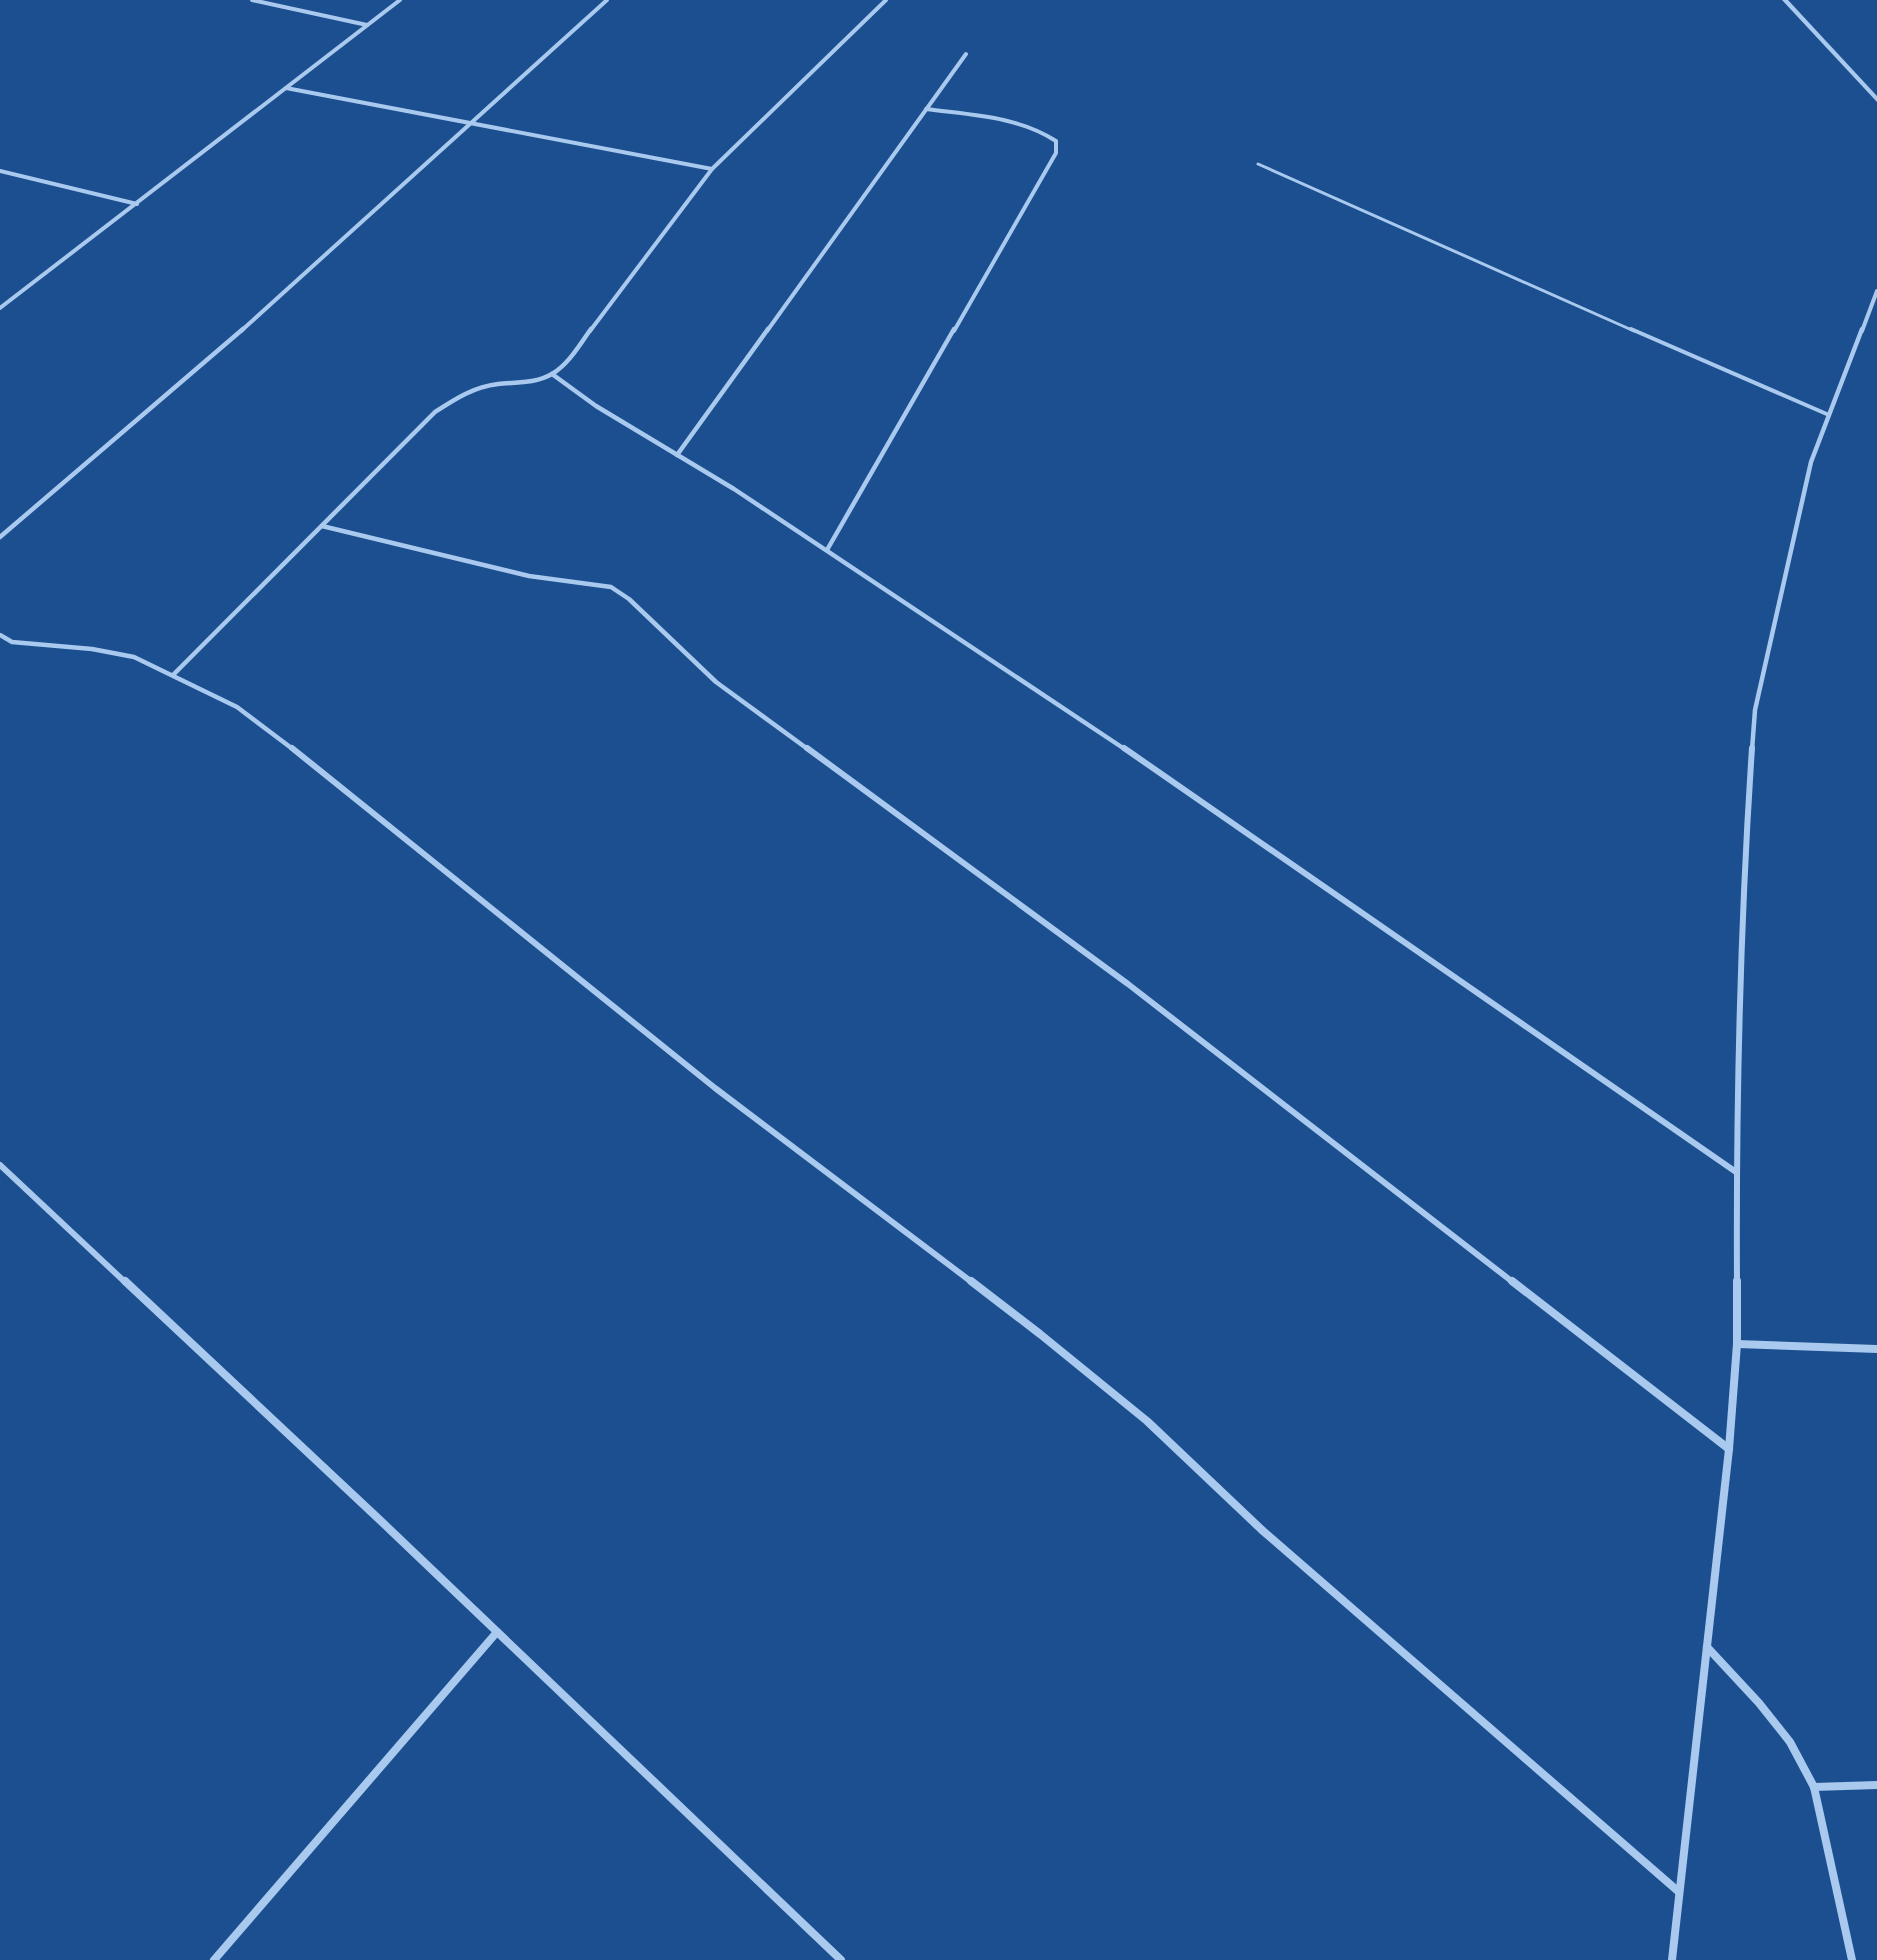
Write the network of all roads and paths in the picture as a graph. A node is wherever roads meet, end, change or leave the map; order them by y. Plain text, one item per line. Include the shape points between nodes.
1 (252, 0) edge
2 (400, 0) edge
3 (607, 0) edge
4 (886, 0) edge
5 (1785, 0) edge
6 (367, 25) junction
7 (966, 54) dead end
8 (286, 88) junction
9 (1877, 100) edge
10 (926, 110) junction
11 (473, 123) junction
12 (1258, 164) dead end
13 (712, 169) junction
14 (0, 171) edge
15 (137, 204) junction
16 (1877, 291) edge
17 (0, 308) edge
18 (552, 374) junction
19 (1829, 415) junction
20 (677, 455) junction
21 (322, 526) junction
22 (0, 537) edge
23 (827, 550) junction
24 (0, 635) edge
25 (173, 675) junction
26 (0, 1165) edge
27 (1736, 1172) junction
28 (1737, 1344) junction
29 (1877, 1349) edge
30 (1729, 1449) junction
31 (497, 1632) junction
32 (1707, 1647) junction
33 (1877, 1785) edge
34 (1814, 1786) junction
35 (1679, 1892) junction
36 (214, 1960) edge
37 (841, 1960) edge
38 (1672, 1960) edge
39 (1852, 1960) edge

1 - 6 street
2 - 6 street
3 - 11 street
4 - 13 street
5 - 9 street
6 - 8 street
7 - 10 street
8 - 11 street
8 - 15 street
10 - 20 street
10 - 23 street via 1018,123 1045,132 1056,141 1056,153
11 - 13 street
11 - 22 street via 273,303
12 - 19 lane
13 - 18 street via 568,360
14 - 15 street
15 - 17 street
16 - 19 street
18 - 20 street
18 - 21 street via 528,383 497,384 467,391 443,407
19 - 27 street via 1811,462 1755,710 1745,857
20 - 23 street
21 - 25 street
21 - 30 street via 529,576 611,587 629,599 716,682 765,720 1128,984
23 - 27 street via 1131,753
24 - 25 street via 12,642 134,657
25 - 35 street via 237,707 326,774 715,1088 1040,1334 1147,1421 1263,1531
26 - 31 street
27 - 28 street
28 - 29 street
28 - 30 street
30 - 32 street
31 - 36 street
31 - 37 street
32 - 34 street via 1790,1742
32 - 35 street
33 - 34 street
34 - 39 street
35 - 38 street

